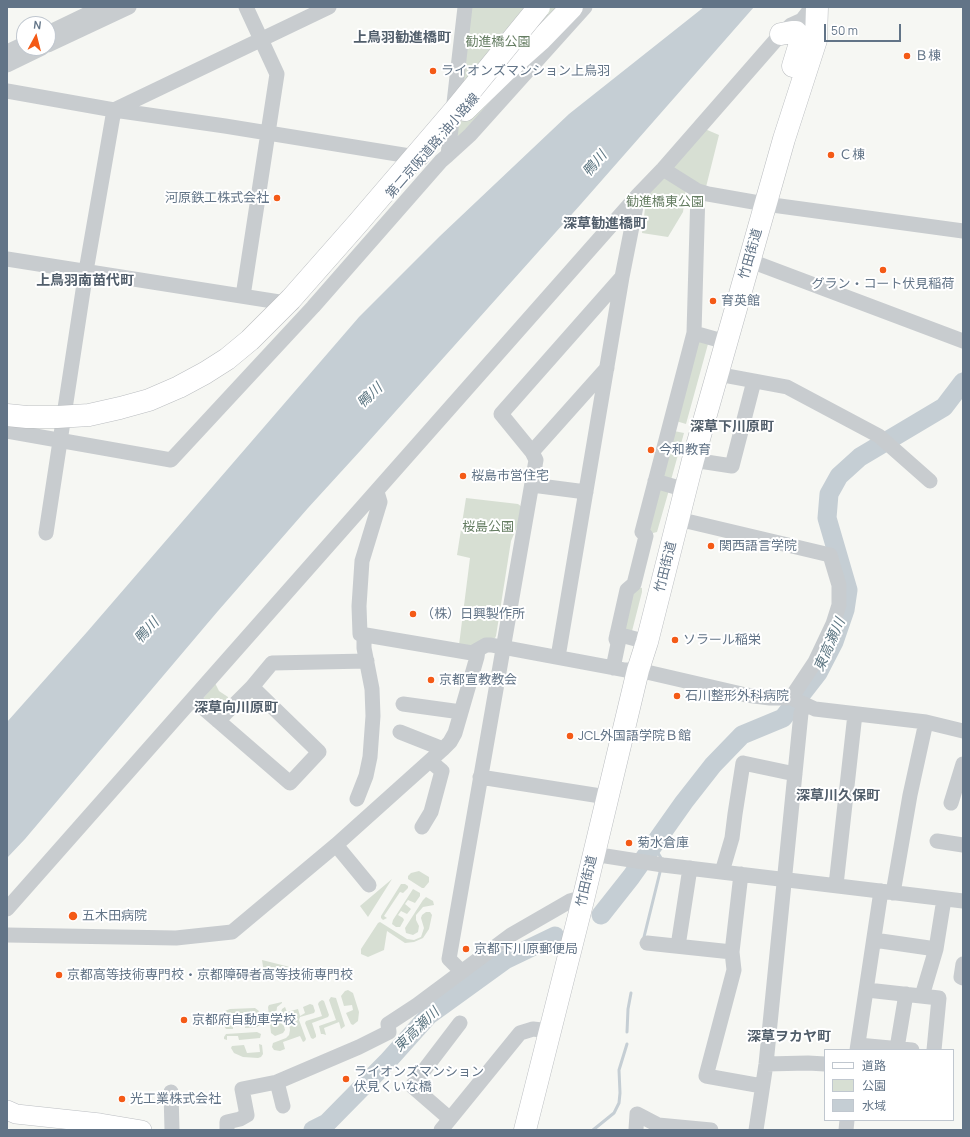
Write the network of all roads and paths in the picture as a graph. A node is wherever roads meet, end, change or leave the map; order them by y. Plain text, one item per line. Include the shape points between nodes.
1 (102, 7) edge
2 (129, 7) edge
3 (246, 7) edge
4 (329, 7) edge
5 (465, 7) edge
6 (539, 7) edge
7 (548, 7) edge
8 (572, 7) edge
9 (585, 7) edge
10 (812, 7) edge
11 (816, 7) edge
12 (56, 29) edge
13 (781, 34) junction
14 (262, 39) junction
15 (56, 41) edge
16 (26, 56) edge
17 (7, 65) edge
18 (7, 91) edge
19 (114, 110) junction
20 (460, 116) junction
21 (269, 133) junction
22 (784, 139) junction
23 (444, 158) junction
24 (663, 169) junction
25 (698, 191) junction
26 (638, 195) junction
27 (765, 204) junction
28 (963, 231) edge
29 (7, 259) edge
30 (748, 260) junction
31 (86, 271) junction
32 (310, 277) junction
33 (622, 277) junction
34 (243, 296) junction
35 (313, 307) junction
36 (694, 333) junction
37 (963, 341) edge
38 (726, 342) junction
39 (607, 368) junction
40 (717, 374) junction
41 (754, 381) junction
42 (7, 415) edge
43 (7, 431) edge
44 (60, 440) junction
45 (532, 452) junction
46 (693, 460) junction
47 (655, 481) junction
48 (930, 481) dead end
49 (532, 485) junction
50 (686, 490) junction
51 (377, 492) junction
52 (586, 492) junction
53 (678, 519) junction
54 (46, 533) dead end
55 (364, 634) junction
56 (617, 634) junction
57 (647, 642) junction
58 (503, 648) junction
59 (478, 650) junction
60 (558, 657) junction
61 (367, 661) junction
62 (613, 668) junction
63 (638, 670) junction
64 (252, 687) junction
65 (791, 698) junction
66 (193, 699) junction
67 (403, 704) dead end
68 (805, 705) junction
69 (461, 712) junction
70 (855, 714) junction
71 (218, 721) junction
72 (926, 722) junction
73 (963, 731) edge
74 (400, 732) dead end
75 (443, 749) junction
76 (430, 761) junction
77 (963, 764) edge
78 (795, 774) junction
79 (480, 777) junction
80 (607, 797) junction
81 (357, 799) dead end
82 (951, 803) dead end
83 (422, 827) dead end
84 (937, 841) dead end
85 (336, 845) junction
86 (963, 845) edge
87 (593, 854) junction
88 (690, 868) junction
89 (722, 872) junction
90 (741, 874) junction
91 (784, 879) junction
92 (369, 885) dead end
93 (836, 886) junction
94 (887, 892) junction
95 (944, 899) junction
96 (583, 900) junction
97 (963, 901) edge
98 (7, 909) edge
99 (7, 935) edge
100 (874, 940) junction
101 (647, 942) dead end
102 (678, 946) junction
103 (936, 949) junction
104 (732, 952) junction
105 (963, 964) edge
106 (461, 971) junction
107 (963, 978) edge
108 (867, 990) junction
109 (906, 994) junction
110 (922, 996) junction
111 (460, 1023) dead end
112 (550, 1031) junction
113 (858, 1048) edge
114 (905, 1049) edge
115 (934, 1049) edge
116 (766, 1064) junction
117 (824, 1064) edge
118 (277, 1082) junction
119 (762, 1086) junction
120 (171, 1092) dead end
121 (283, 1106) dead end
122 (7, 1110) edge
123 (54, 1124) edge
124 (446, 1124) edge
125 (636, 1129) edge
126 (142, 1130) edge
127 (172, 1130) edge
128 (227, 1130) edge
129 (525, 1130) edge
130 (711, 1130) edge
131 (756, 1130) edge

1 - 12 street
2 - 15 street
3 - 14 street
4 - 14 street
5 - 23 street
6 - 32 highway, 第二京阪道路;油小路線, bridge via 403,171
7 - 20 highway, 第二京阪道路;油小路線
8 - 20 highway
9 - 23 street via 470,135
10 - 13 street via 802,20
11 - 22 highway, 竹田街道 via 816,40
13 - 22 highway via 796,32 801,39 779,121
13 - 24 street
14 - 19 street
14 - 21 street via 277,74
16 - 17 street
18 - 19 street
19 - 21 street
19 - 31 street
20 - 32 highway, 第二京阪道路;油小路線, bridge via 361,227
21 - 23 street
21 - 34 street
22 - 27 highway, 竹田街道
23 - 35 street
24 - 25 street
24 - 26 street
25 - 27 street
25 - 36 street
26 - 33 street
26 - 51 street
27 - 28 street
27 - 30 highway, 竹田街道
29 - 31 street
30 - 37 street
30 - 38 highway, 竹田街道
31 - 34 street
31 - 44 street
32 - 42 highway, 第二京阪道路;油小路線, bridge via 250,340 205,373 179,387 149,400 89,415
33 - 39 street
33 - 45 street via 501,414
34 - 35 street
35 - 44 street via 171,460
36 - 38 street
36 - 47 street
38 - 40 highway, 竹田街道
39 - 45 street
39 - 52 street
40 - 41 street
40 - 46 highway, 竹田街道
41 - 46 street via 732,466
41 - 48 street via 787,387 885,441
43 - 44 street
44 - 54 street
45 - 49 street via 536,460
46 - 50 highway, 竹田街道
47 - 50 street
47 - 56 street via 642,532 646,536 634,584 626,590
49 - 52 street
49 - 58 street
50 - 53 highway, 竹田街道
51 - 55 street via 380,502 362,561 359,606 360,634
51 - 66 street
52 - 60 street
53 - 57 highway, 竹田街道
53 - 65 street via 830,555 839,585 839,605 834,624 816,662
55 - 59 street via 472,653
55 - 61 street
56 - 57 street
56 - 62 street via 618,644
57 - 63 highway, 竹田街道
58 - 59 street via 486,645
58 - 60 street
58 - 79 street
59 - 69 street
60 - 62 street
61 - 64 street via 272,663
61 - 81 street via 372,688 373,716 370,757
62 - 63 street
63 - 65 street via 746,695
63 - 80 highway, 竹田街道
64 - 71 street
64 - 71 street via 319,752 290,783
65 - 68 street
66 - 71 street
66 - 98 street
67 - 69 street
68 - 70 street via 815,709
68 - 78 street via 801,712
69 - 75 street via 455,733
70 - 72 street
70 - 93 street
72 - 73 street
72 - 94 street
74 - 75 street
75 - 76 street
76 - 83 street via 442,771 431,812
76 - 85 street
77 - 82 street
78 - 89 street via 743,763 732,838
78 - 91 street
79 - 80 street
79 - 106 street via 449,959
80 - 87 highway, 竹田街道
84 - 86 street
85 - 92 street
85 - 99 street via 232,932 176,938
87 - 88 street
87 - 96 highway, 竹田街道
88 - 89 street
88 - 102 street
89 - 90 street
90 - 91 street
90 - 104 street
91 - 93 street
91 - 116 street
93 - 94 street
94 - 95 street
94 - 100 street
95 - 97 street
95 - 103 street
96 - 106 street via 577,898 570,901 511,935
96 - 112 highway, 竹田街道
100 - 103 street
100 - 108 street
101 - 102 street
102 - 104 street
103 - 110 street
104 - 119 street via 734,970 706,1076
105 - 107 street
106 - 118 street via 388,1024 389,1032
108 - 109 street
108 - 113 street
109 - 110 street
109 - 114 street
110 - 115 street via 940,998
111 - 124 street via 412,1086
112 - 124 street via 533,1029 520,1033
112 - 129 highway, 竹田街道
113 - 114 street
116 - 117 street
116 - 119 street
118 - 121 street
118 - 128 street via 242,1089 247,1115 227,1122
119 - 131 street
120 - 127 street
122 - 123 main road
123 - 126 main road via 100,1123
125 - 130 street via 637,1114 658,1125

